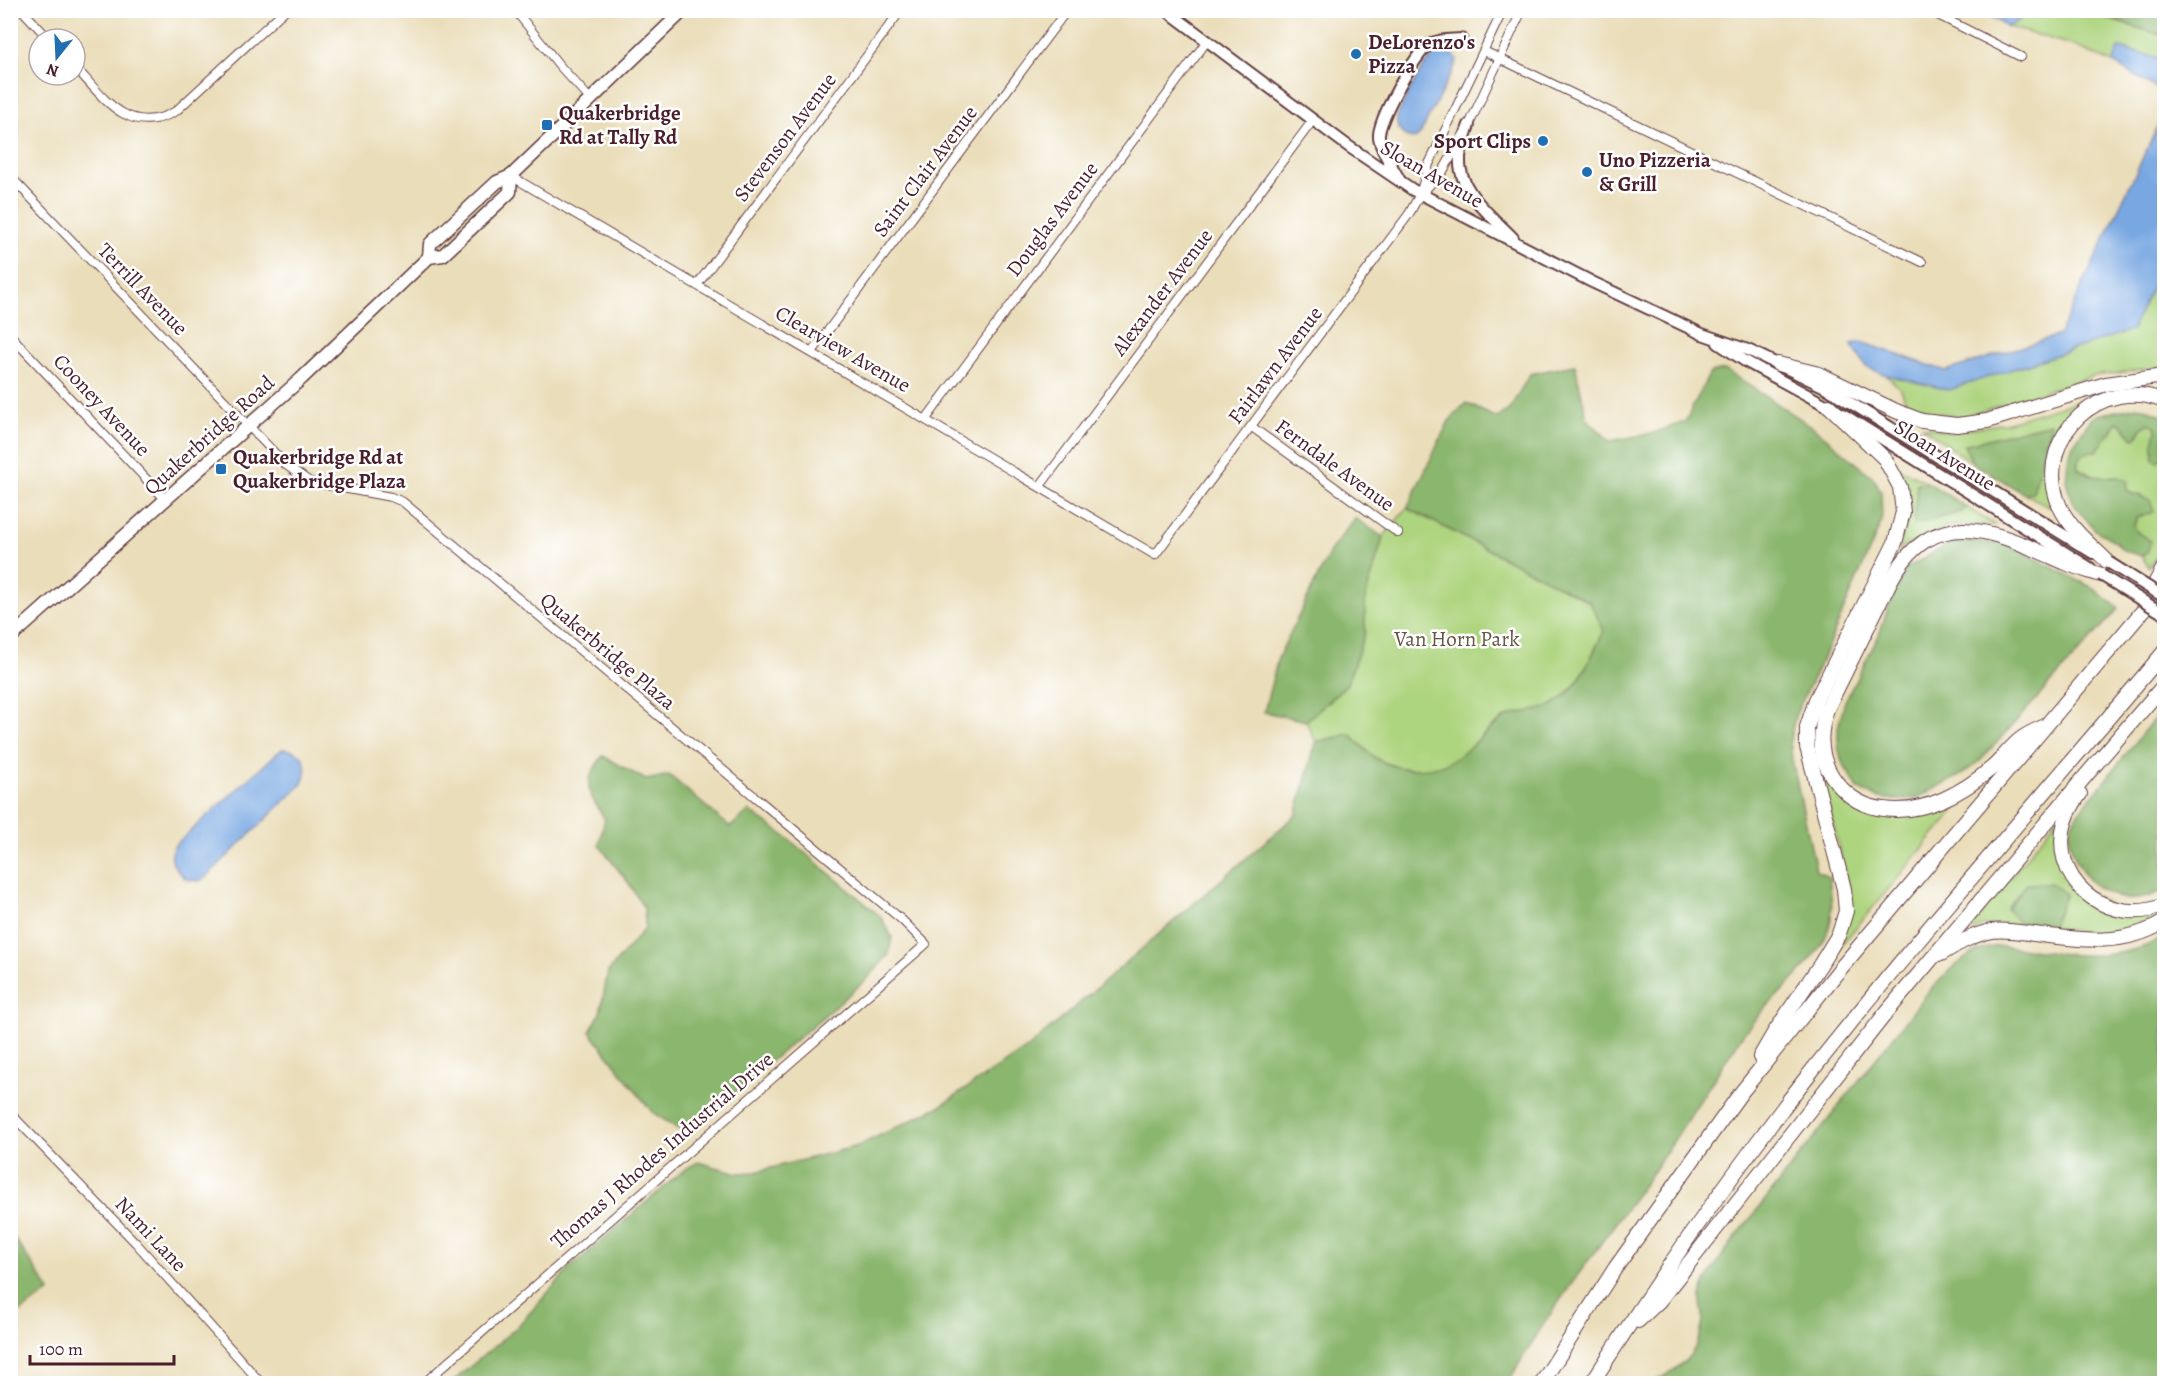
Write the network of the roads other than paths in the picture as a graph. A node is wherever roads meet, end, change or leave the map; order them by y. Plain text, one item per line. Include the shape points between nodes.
1 (22, 10) edge
2 (285, 10) edge
3 (515, 10) edge
4 (684, 10) edge
5 (901, 10) edge
6 (1066, 10) edge
7 (1166, 10) edge
8 (1503, 10) edge
9 (1522, 10) edge
10 (1928, 10) edge
11 (38, 27) edge
12 (1461, 39) dead end
13 (1207, 41) junction
14 (1484, 51) junction
15 (2021, 57) dead end
16 (1500, 59) junction
17 (87, 80) edge
18 (591, 100) junction
19 (1313, 120) junction
20 (1469, 124) junction
21 (10, 176) edge
22 (511, 176) junction
23 (1401, 182) junction
24 (1420, 194) junction
25 (1519, 245) junction
26 (1922, 262) dead end
27 (697, 285) junction
28 (1702, 334) junction
29 (10, 335) edge
30 (812, 352) junction
31 (1778, 364) junction
32 (2164, 376) edge
33 (2164, 401) edge
34 (1830, 406) junction
35 (926, 419) junction
36 (249, 426) junction
37 (1252, 427) junction
38 (1040, 486) junction
39 (166, 500) junction
40 (1398, 533) dead end
41 (1155, 555) joint
42 (2108, 562) junction
43 (2164, 567) edge
44 (2101, 575) junction
45 (2164, 586) edge
46 (2164, 597) edge
47 (2164, 614) edge
48 (2138, 618) junction
49 (10, 638) edge
50 (2164, 652) edge
51 (2164, 685) edge
52 (2050, 723) junction
53 (2118, 740) junction
54 (2164, 904) edge
55 (2164, 922) edge
56 (926, 944) joint
57 (1932, 959) junction
58 (1740, 1094) junction
59 (10, 1113) edge
60 (1619, 1338) junction
61 (262, 1383) edge
62 (423, 1383) edge
63 (1541, 1383) edge
64 (1591, 1383) edge

1 - 11 street
2 - 17 street via 176,111 156,120 135,119 116,110
3 - 18 street
4 - 18 main road, Quakerbridge Road
5 - 27 street, Stevenson Avenue
6 - 30 street, Saint Clair Avenue
7 - 13 main road, Sloan Avenue
8 - 14 street, Fairlawn Avenue
9 - 16 street, Fairlawn Avenue
10 - 15 street
12 - 23 main road via 1439,41 1423,49 1383,120 1380,142
13 - 19 main road, Sloan Avenue
13 - 35 street, Douglas Avenue
14 - 16 street
14 - 24 street, Fairlawn Avenue via 1429,164
16 - 20 street, Fairlawn Avenue
16 - 26 street
18 - 22 main road, Quakerbridge Road
19 - 23 main road, Sloan Avenue
19 - 38 street, Alexander Avenue
20 - 24 street, Fairlawn Avenue via 1443,171
20 - 25 main road via 1460,156 1463,180
21 - 36 street, Terrill Avenue
22 - 27 street, Clearview Avenue
22 - 36 main road, Quakerbridge Road via 497,182 430,244 429,256
23 - 24 main road, Sloan Avenue
24 - 25 main road, Sloan Avenue
24 - 37 street, Fairlawn Avenue via 1405,220
25 - 28 main road, Sloan Avenue
27 - 30 street, Clearview Avenue
28 - 31 main road, Sloan Avenue
28 - 34 main road, Sloan Avenue
29 - 39 street, Cooney Avenue
30 - 35 street, Clearview Avenue
31 - 32 highway via 1819,374 1922,421 1957,425 1988,421 2106,384
31 - 42 main road, Sloan Avenue via 1841,396
33 - 42 highway via 2134,394 2103,400 2076,417 2059,443 2053,473 2060,508
34 - 44 main road, Sloan Avenue
34 - 58 highway via 1888,464 1900,487 1902,520 1895,543 1816,700 1807,727 1808,754 1844,889 1844,922 1833,946 1774,1033
35 - 38 street, Clearview Avenue
36 - 39 main road, Quakerbridge Road
36 - 56 street, Quakerbridge Plaza via 285,465 310,482 403,502
37 - 40 street, Ferndale Avenue
37 - 41 street, Fairlawn Avenue
38 - 41 street, Clearview Avenue
39 - 49 main road, Quakerbridge Road
42 - 46 main road, Sloan Avenue, bridge
43 - 48 highway
44 - 47 main road, Sloan Avenue, bridge
44 - 52 highway via 1994,533 1952,531 1926,540 1904,560 1891,580 1827,709 1821,744 1827,768 1845,792 1870,807 1897,810 1931,804 1959,791 2021,739
45 - 48 highway
48 - 52 highway
50 - 60 highway via 1803,1082
51 - 53 highway
52 - 58 highway via 1840,969
53 - 54 highway via 2069,812 2062,838 2065,861 2079,887 2104,906 2135,912
53 - 57 highway
55 - 57 highway via 2136,935 2102,941 1991,932
56 - 62 street, Thomas J Rhodes Industrial Drive
57 - 60 highway via 1659,1301
58 - 63 highway via 1634,1241
59 - 61 street, Nami Lane via 136,1243
60 - 64 highway

